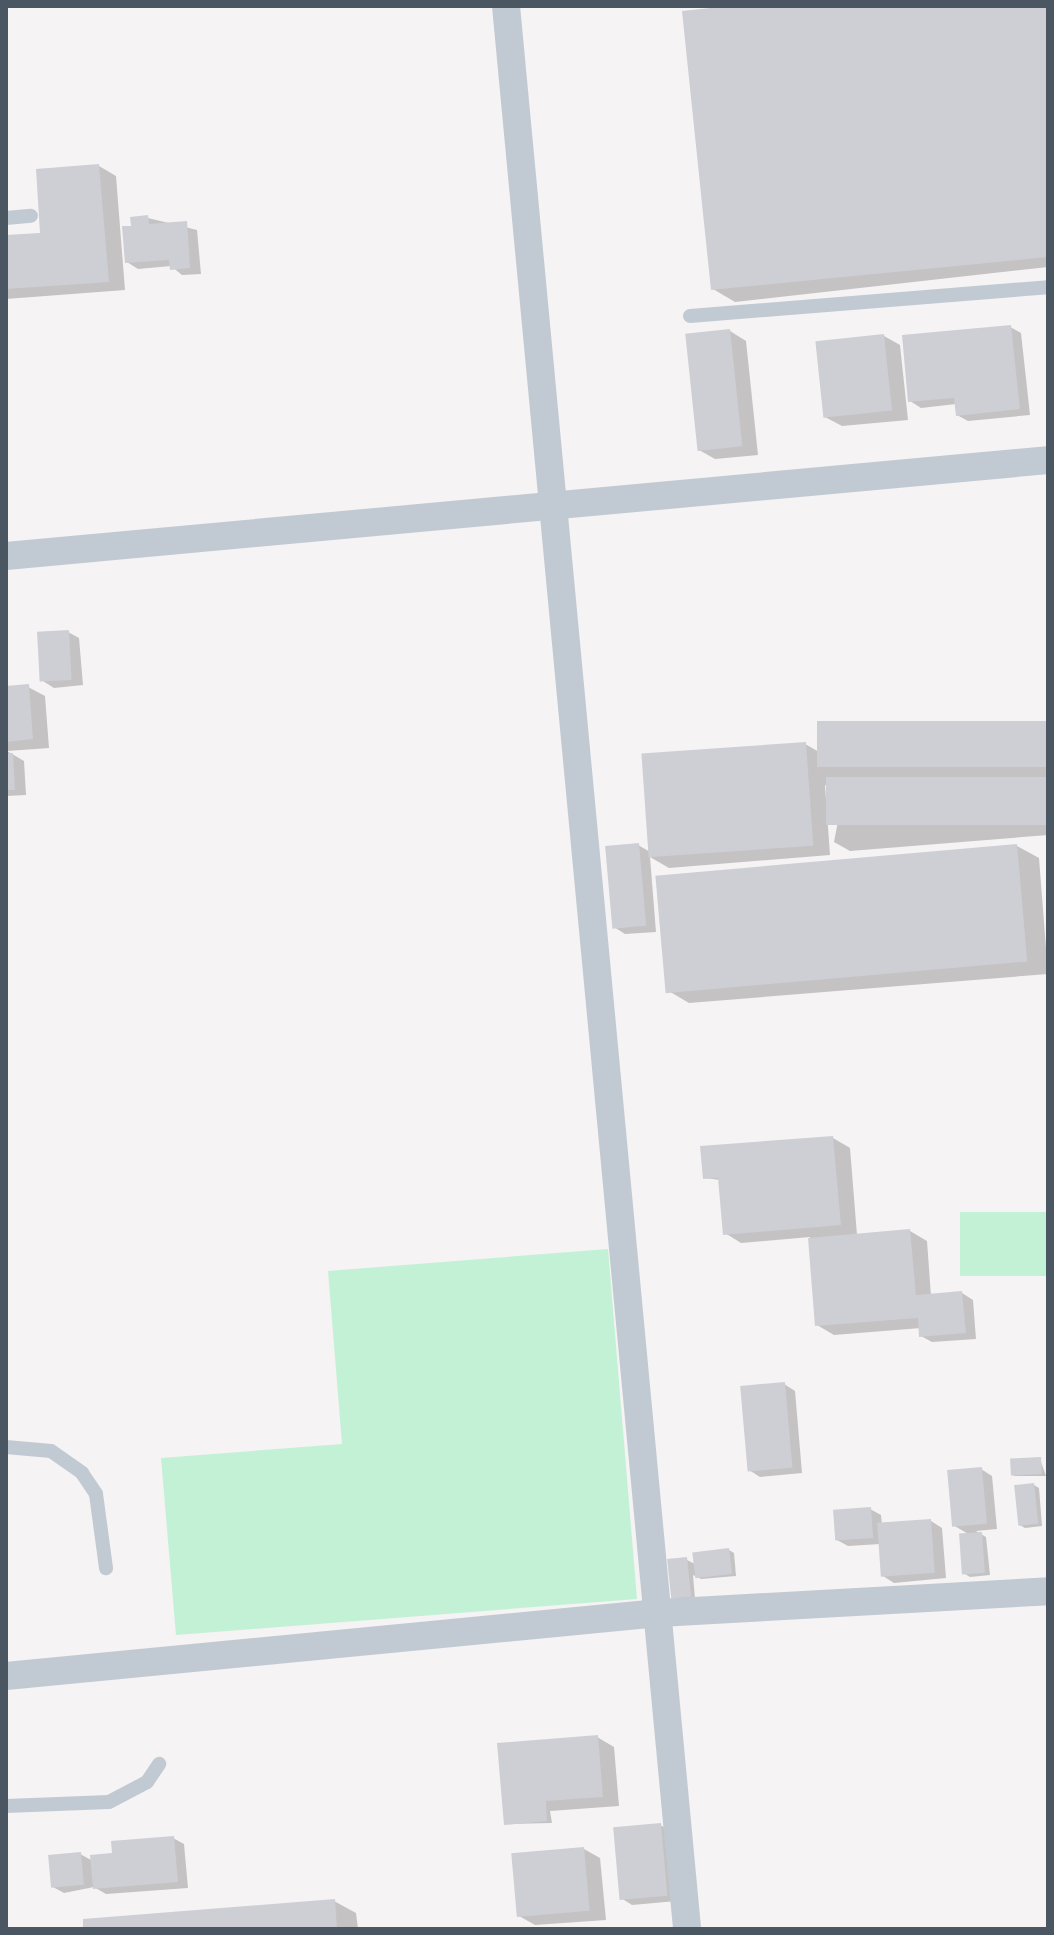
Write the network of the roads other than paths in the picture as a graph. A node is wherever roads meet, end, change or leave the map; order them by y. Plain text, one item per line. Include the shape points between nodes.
1 (506, 6) edge
2 (31, 216) dead end
3 (6, 218) edge
4 (1048, 287) edge
5 (690, 316) dead end
6 (1048, 460) edge
7 (550, 506) junction
8 (6, 556) edge
9 (6, 1447) edge
10 (106, 1568) dead end
11 (1048, 1591) edge
12 (659, 1613) junction
13 (6, 1676) edge
14 (159, 1764) dead end
15 (6, 1806) edge
16 (687, 1929) edge

1 - 7 street
2 - 3 lane
4 - 5 lane
6 - 7 street
7 - 8 street
7 - 12 street
9 - 10 lane via 51,1451 82,1473 96,1494
11 - 12 street
12 - 13 street
12 - 16 street
14 - 15 lane via 147,1782 109,1802

